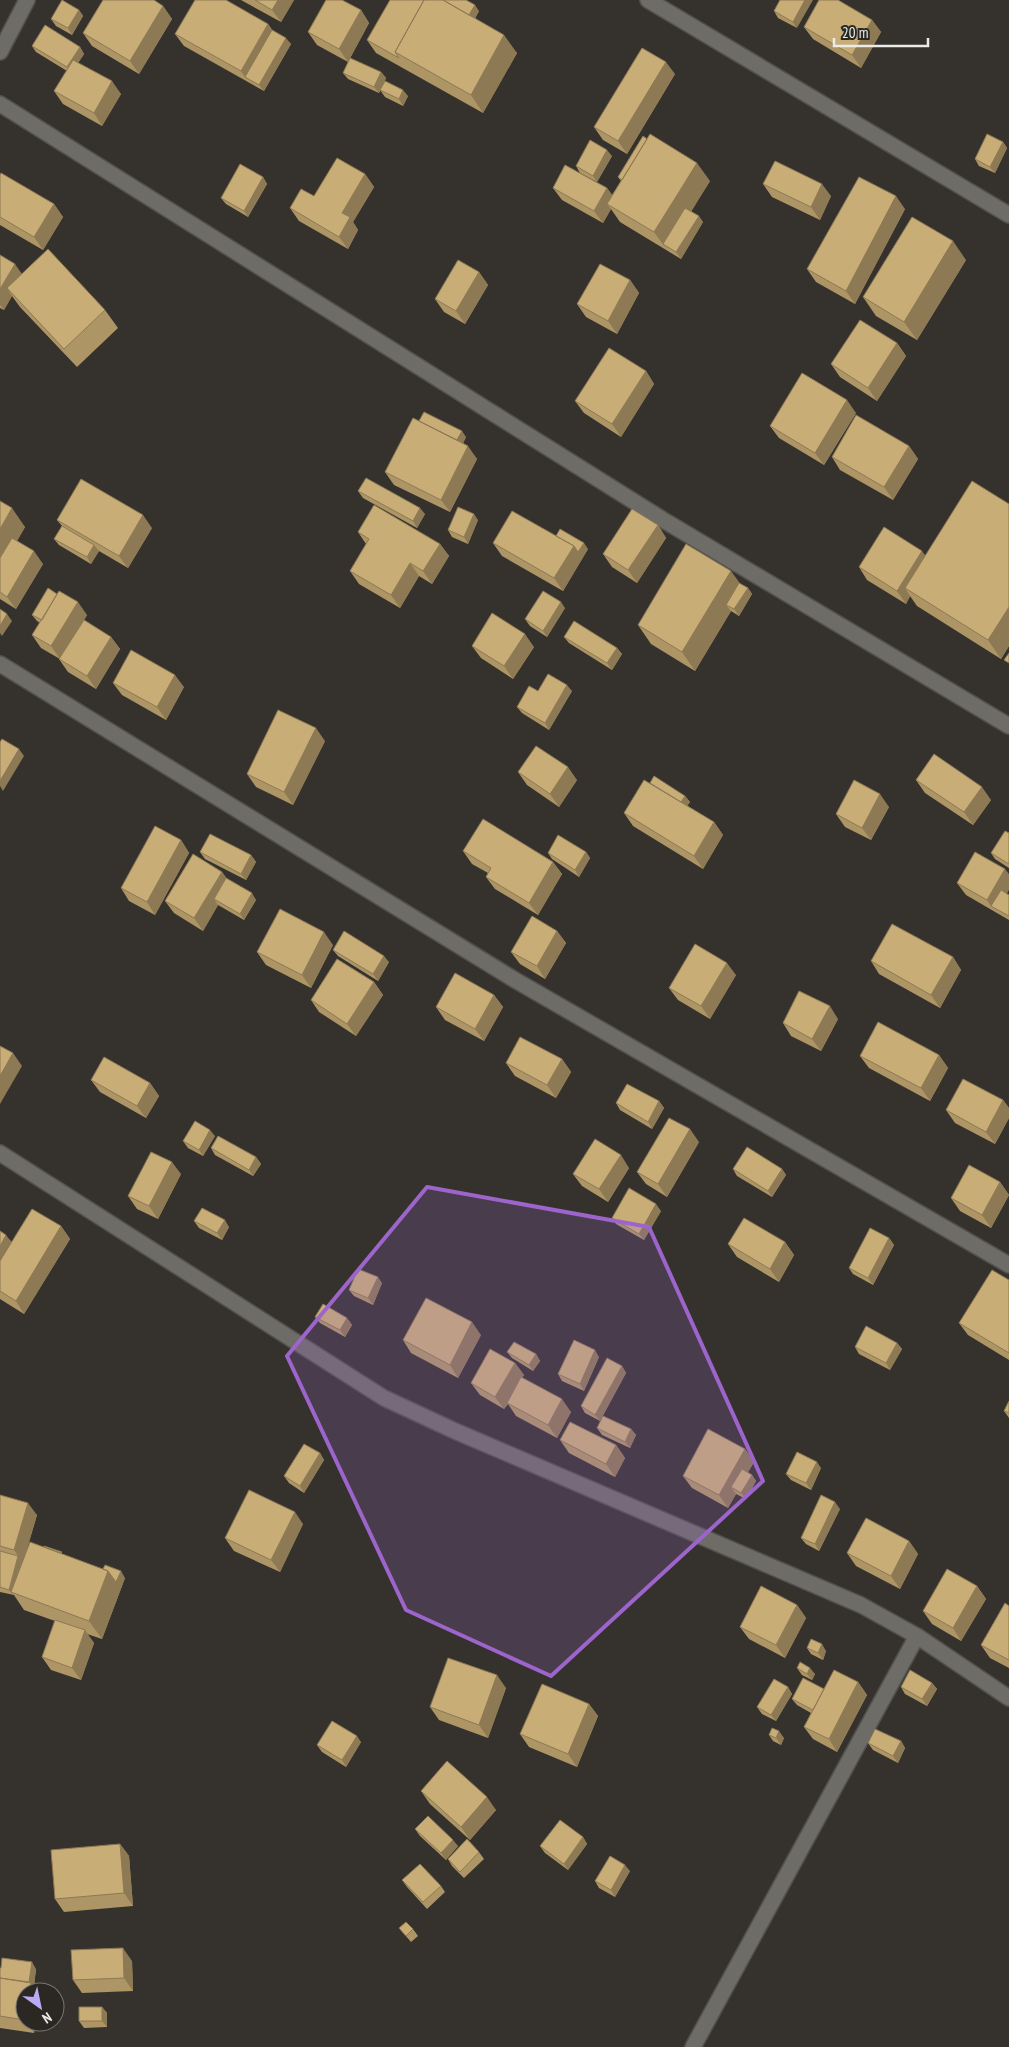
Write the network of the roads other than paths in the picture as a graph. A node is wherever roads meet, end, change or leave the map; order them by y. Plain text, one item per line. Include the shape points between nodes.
1 (27, 0) edge
2 (648, 0) edge
3 (0, 52) edge
4 (0, 104) edge
5 (1009, 215) edge
6 (0, 664) edge
7 (1009, 726) edge
8 (0, 1153) edge
9 (1009, 1265) edge
10 (917, 1636) junction
11 (1009, 1698) edge
12 (693, 2047) edge

1 - 3 street
2 - 5 street
4 - 7 street via 665,521
6 - 9 street via 515,980
8 - 10 street via 384,1398 861,1605
10 - 11 street
10 - 12 street

